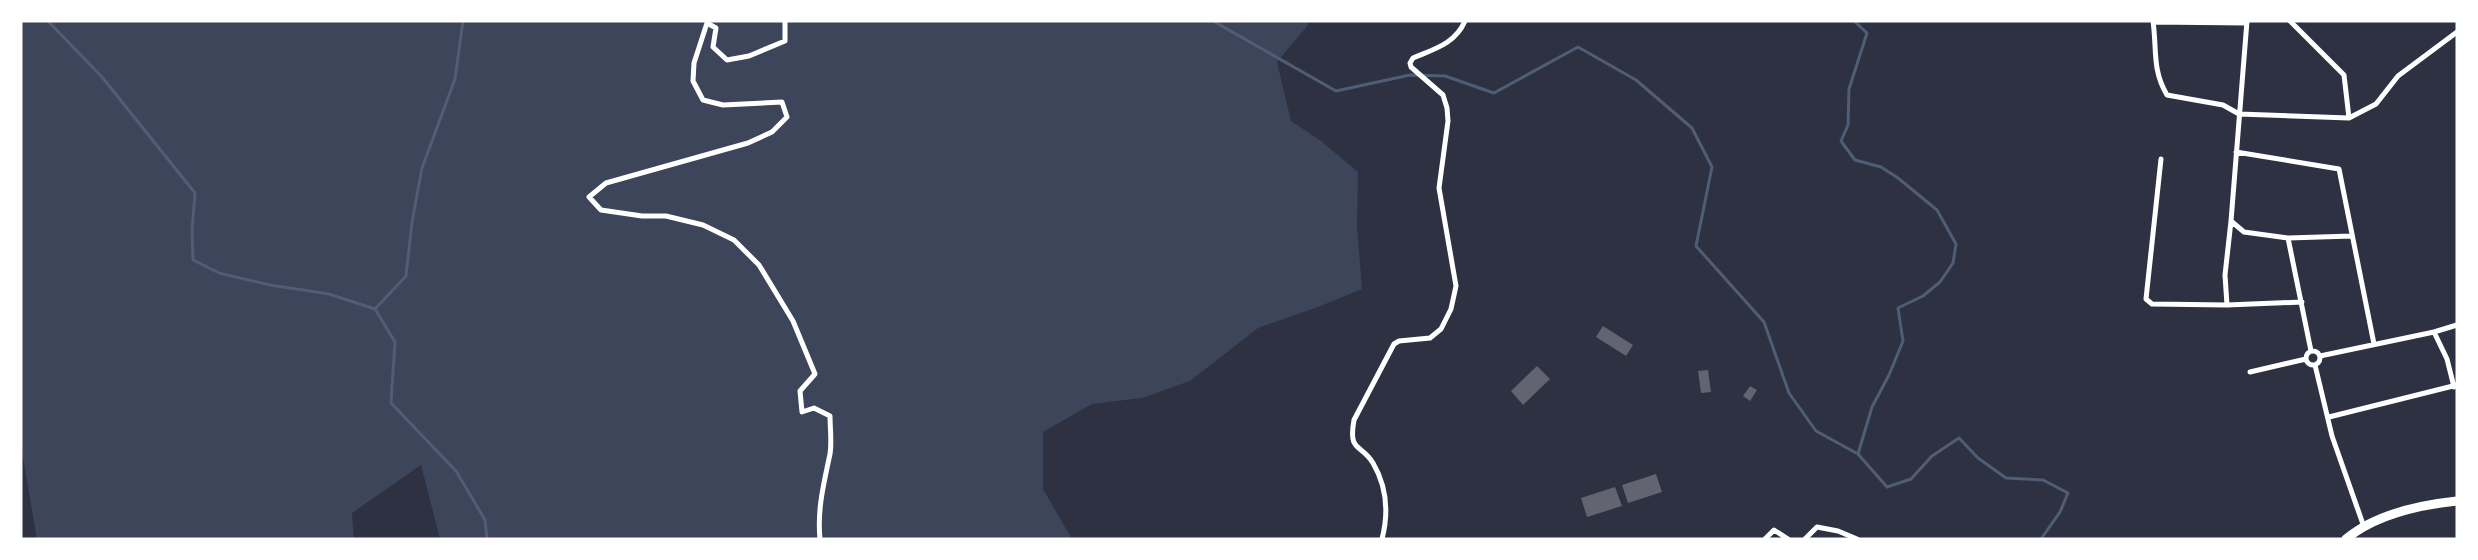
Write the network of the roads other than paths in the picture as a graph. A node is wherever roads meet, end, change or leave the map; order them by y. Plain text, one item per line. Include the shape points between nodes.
1 (785, 21) edge
2 (1465, 21) edge
3 (2290, 21) edge
4 (2153, 22) edge
5 (2247, 22) edge
6 (2457, 32) edge
7 (2239, 114) junction
8 (2349, 118) junction
9 (2236, 152) junction
10 (2162, 159) dead end
11 (2232, 222) junction
12 (2352, 236) junction
13 (2288, 238) junction
14 (2302, 302) junction
15 (2227, 305) junction
16 (2457, 325) edge
17 (2434, 332) junction
18 (2374, 344) junction
19 (2311, 351) junction
20 (2320, 356) junction
21 (2306, 360) junction
22 (2315, 365) junction
23 (2250, 372) dead end
24 (2456, 386) edge
25 (2329, 417) junction
26 (2457, 501) edge
27 (2364, 527) junction
28 (820, 539) edge
29 (1382, 539) edge
30 (1765, 539) edge
31 (1788, 539) edge
32 (1805, 539) edge
33 (1857, 539) edge
34 (2346, 539) edge

1 - 28 street via 785,41 749,56 727,60 713,47 716,28 707,23 694,63 693,81 703,100 723,105 782,102 787,117 772,132 748,143 606,183 589,197 602,210 666,216 703,226 734,240 759,265 793,321 815,374 800,391 802,412 814,408 830,416 830,452 821,490 818,524
2 - 29 street via 1460,32 1448,44 1410,62 1411,67 1443,96 1447,108 1439,188 1456,286 1451,309 1441,329 1430,338 1394,344 1354,420 1354,444 1372,461 1385,487 1387,523
3 - 8 street via 2344,75
4 - 5 street
4 - 7 street via 2156,69 2167,94 2223,104
5 - 7 street
6 - 8 street via 2398,76 2376,104
7 - 8 street
7 - 9 street
9 - 11 street
9 - 12 street via 2339,169
10 - 15 street via 2146,299 2152,304
11 - 13 street via 2244,232
11 - 15 street via 2225,275
12 - 13 street
12 - 18 street
13 - 14 street
14 - 15 street
14 - 19 street
16 - 17 street
17 - 18 street
17 - 24 street
18 - 20 street
19 - 20 street
19 - 21 street
20 - 22 street
21 - 22 street
21 - 23 street
22 - 25 street
24 - 25 street
25 - 27 street
26 - 27 highway via 2400,512
27 - 34 highway
30 - 31 street via 1774,530
32 - 33 street via 1817,527

